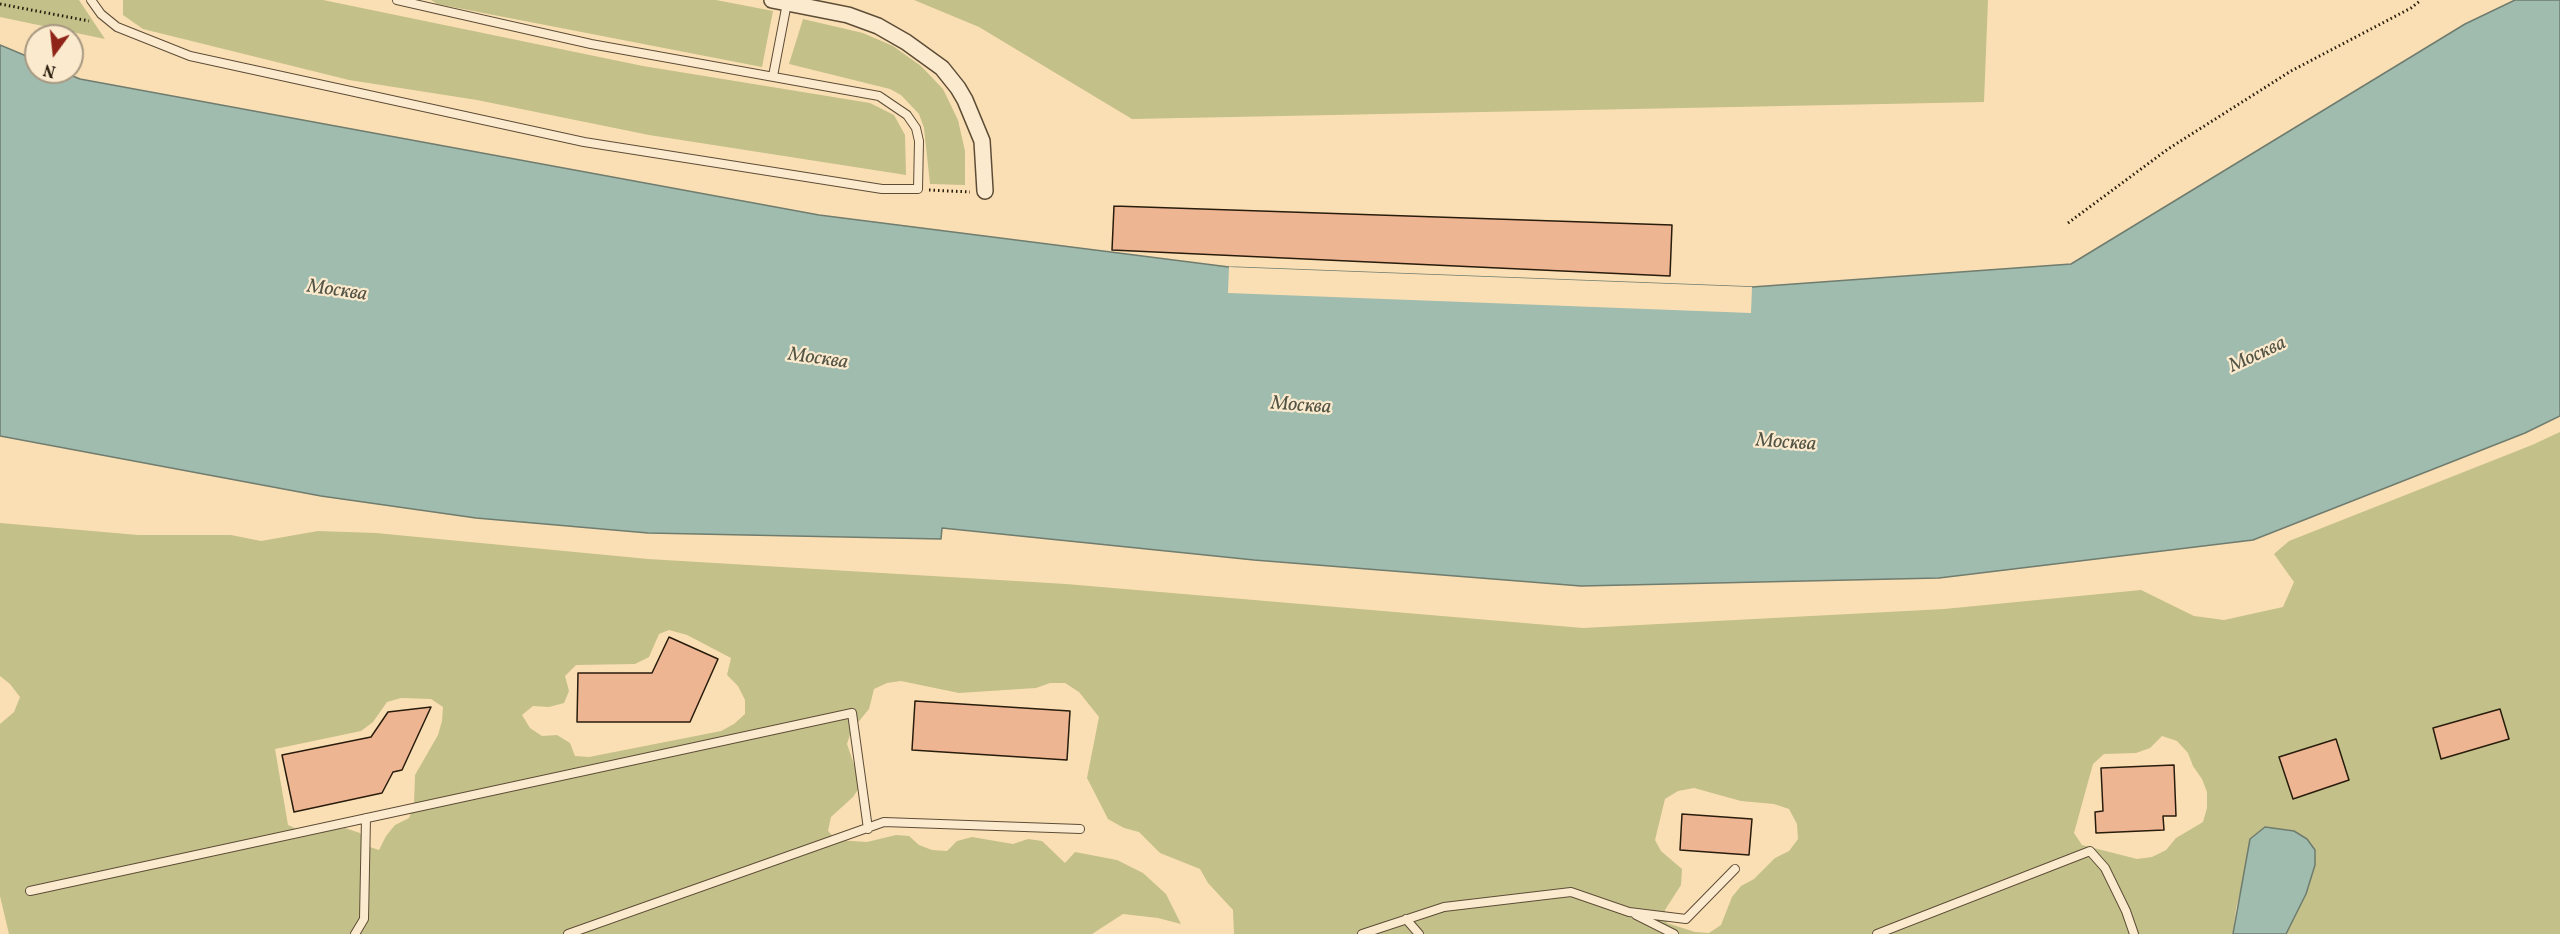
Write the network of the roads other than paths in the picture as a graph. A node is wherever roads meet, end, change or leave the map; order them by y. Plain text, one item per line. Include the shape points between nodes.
1 (91, 0) edge
2 (397, 0) edge
3 (780, 2) edge
4 (815, 4) edge
5 (773, 76) junction
6 (985, 191) road end
7 (366, 818) junction
8 (867, 829) junction
9 (1080, 829) dead end
10 (1735, 869) dead end
11 (30, 891) dead end
12 (1629, 912) junction
13 (1406, 919) junction
14 (355, 934) edge
15 (568, 934) edge
16 (1362, 934) edge
17 (1419, 934) edge
18 (1674, 934) edge
19 (1877, 934) edge
20 (2134, 934) edge

1 - 5 lane via 117,27 190,56 584,142 882,189 918,189 918,134 908,115 895,104 879,96
2 - 5 lane via 591,44
3 - 4 street
3 - 5 lane
4 - 6 street via 878,26 942,68 958,87 982,141
7 - 8 lane via 852,713
7 - 11 lane
7 - 14 lane via 364,919
8 - 9 lane via 884,822
8 - 15 lane
10 - 12 lane via 1686,919
12 - 13 lane via 1571,892 1444,907
12 - 18 lane
13 - 16 lane
13 - 17 lane
19 - 20 lane via 2090,851 2105,868

